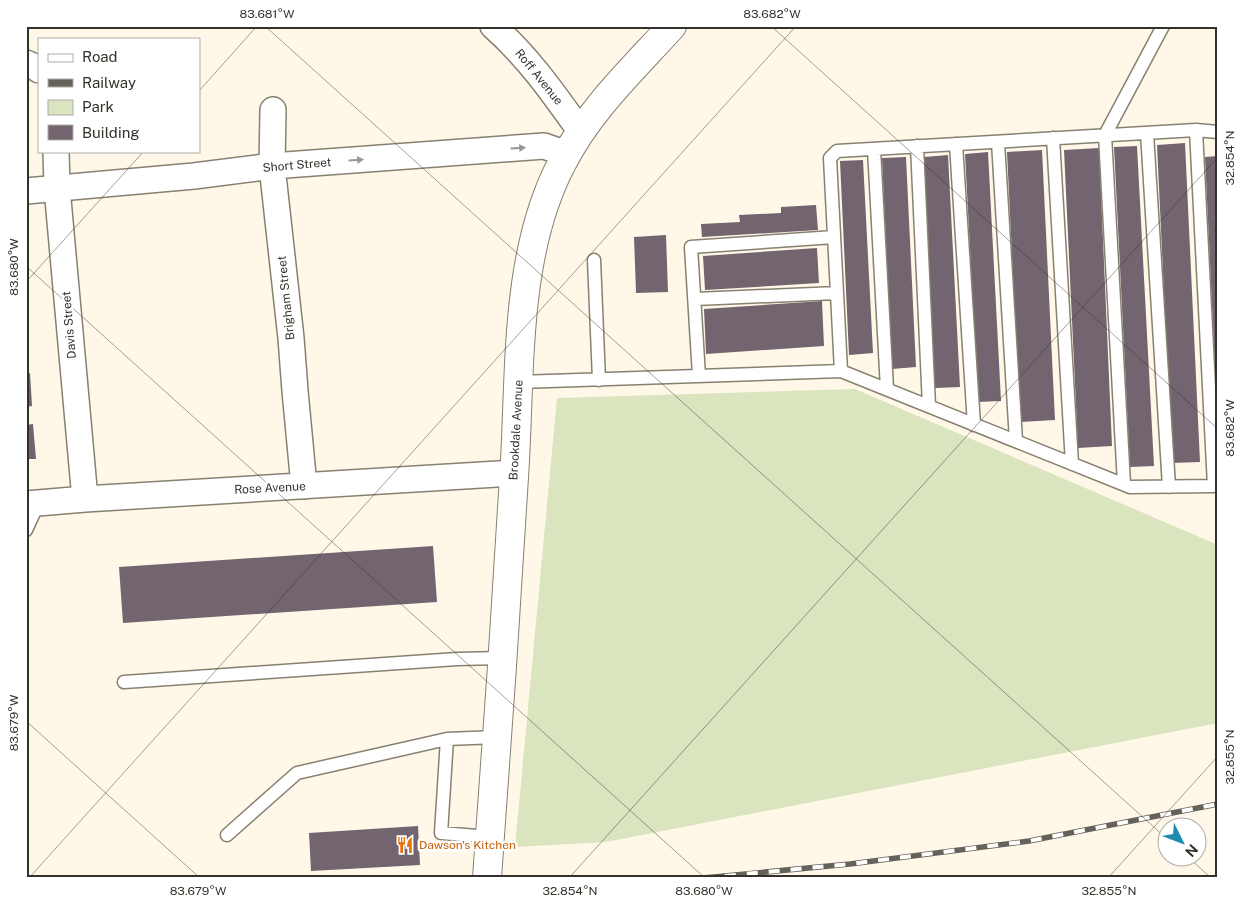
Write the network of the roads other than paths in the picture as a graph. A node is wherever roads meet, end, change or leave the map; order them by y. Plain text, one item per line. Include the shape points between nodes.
1 (493, 26) edge
2 (672, 26) edge
3 (1163, 26) edge
4 (273, 110) dead end
5 (1217, 128) edge
6 (1196, 130) junction
7 (1147, 133) junction
8 (1105, 135) junction
9 (1053, 138) junction
10 (998, 142) junction
11 (574, 143) junction
12 (956, 144) junction
13 (917, 146) junction
14 (874, 149) junction
15 (56, 152) edge
16 (272, 166) junction
17 (57, 188) junction
18 (26, 191) edge
19 (834, 237) junction
20 (594, 260) dead end
21 (836, 293) junction
22 (695, 299) junction
23 (840, 371) junction
24 (699, 376) junction
25 (598, 380) junction
26 (519, 382) junction
27 (887, 389) junction
28 (929, 406) junction
29 (974, 424) junction
30 (1016, 441) junction
31 (1072, 464) junction
32 (514, 473) junction
33 (1124, 484) junction
34 (304, 486) junction
35 (1169, 487) junction
36 (85, 499) junction
37 (33, 503) edge
38 (26, 530) edge
39 (502, 658) junction
40 (124, 682) dead end
41 (497, 737) junction
42 (446, 739) junction
43 (227, 835) dead end
44 (490, 837) junction
45 (487, 878) edge

1 - 11 street, Roff Avenue via 533,67
2 - 11 street, Brookdale Avenue via 597,109
3 - 8 lane
4 - 16 street, Brigham Street
5 - 6 lane
6 - 7 lane
6 - 35 lane via 1214,486
7 - 8 lane
7 - 35 lane
8 - 9 lane
8 - 33 lane
9 - 10 lane
9 - 31 lane
10 - 12 lane
10 - 30 lane
16 -> 11 street, Short Street
11 - 26 street, Brookdale Avenue via 549,192 531,250
12 - 13 lane
12 - 29 lane
13 - 14 lane
13 - 28 lane
14 - 19 lane via 837,151 830,158
14 - 27 lane
15 - 17 street, Davis Street
16 - 17 street, Short Street
16 - 34 street, Brigham Street
17 - 18 street, Short Street
17 - 36 street, Davis Street
19 - 21 lane
19 - 22 lane via 691,246
20 - 25 lane
21 - 22 lane
21 - 23 lane
22 - 24 lane
23 - 24 lane
23 - 27 lane
24 - 25 lane
25 - 26 lane
26 - 32 street, Brookdale Avenue
27 - 28 lane
28 - 29 lane
29 - 30 lane
30 - 31 lane
31 - 33 lane
32 - 34 street, Rose Avenue
32 - 39 street, Brookdale Avenue
33 - 35 lane via 1130,487
34 - 36 street, Rose Avenue
36 - 37 street, Rose Avenue
37 - 38 lane
39 - 40 lane
39 - 41 street, Brookdale Avenue
41 - 42 lane
41 - 44 street, Brookdale Avenue
42 - 43 lane via 297,773
42 - 44 lane via 441,833
44 - 45 street, Brookdale Avenue

